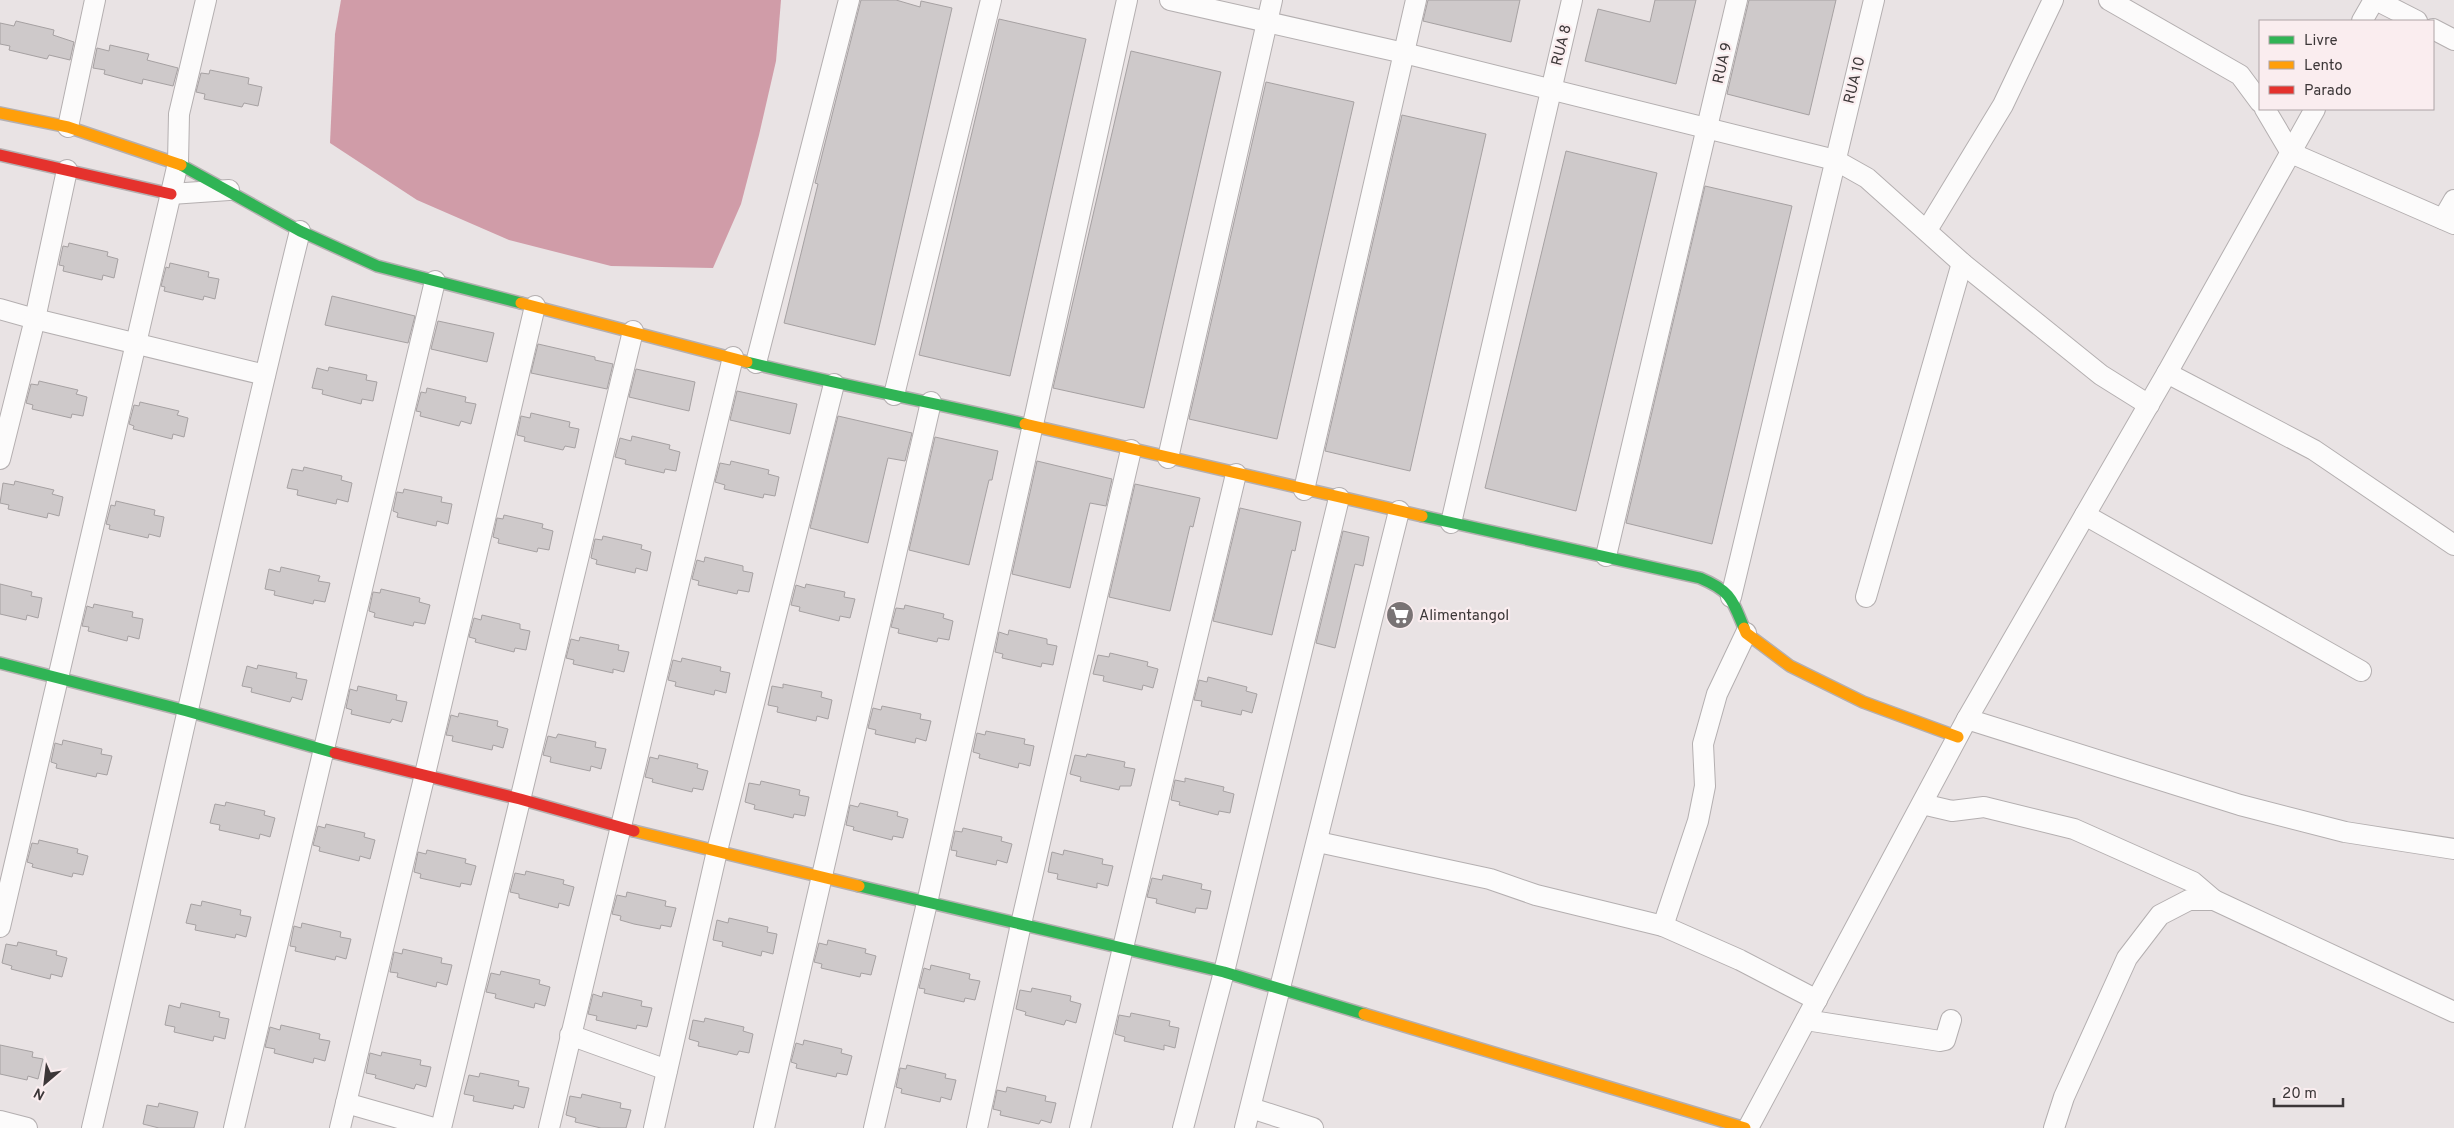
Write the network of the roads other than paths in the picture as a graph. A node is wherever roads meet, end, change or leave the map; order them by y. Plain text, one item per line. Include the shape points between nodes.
1 (96, 0) edge
2 (206, 0) edge
3 (849, 0) edge
4 (991, 0) edge
5 (1128, 0) edge
6 (1170, 0) edge
7 (1272, 0) edge
8 (1416, 0) edge
9 (1572, 0) edge
10 (1737, 0) edge
11 (1874, 0) edge
12 (2053, 0) edge
13 (2109, 0) edge
14 (2375, 0) edge
15 (2363, 20) edge
16 (2415, 20) edge
17 (1268, 21) junction
18 (2434, 30) edge
19 (2454, 40) edge
20 (1404, 53) junction
21 (1550, 91) junction
22 (2259, 101) edge
23 (2266, 110) edge
24 (2314, 110) edge
25 (0, 113) edge
26 (68, 127) junction
27 (1708, 127) junction
28 (2291, 152) junction
29 (0, 155) edge
30 (1835, 160) junction
31 (178, 163) junction
32 (67, 170) junction
33 (229, 190) junction
34 (171, 194) junction
35 (2454, 200) edge
36 (2449, 222) edge
37 (1927, 230) junction
38 (300, 231) junction
39 (1962, 263) junction
40 (435, 281) junction
41 (535, 306) junction
42 (0, 308) edge
43 (35, 319) junction
44 (633, 332) junction
45 (136, 343) junction
46 (733, 357) junction
47 (756, 363) junction
48 (2167, 372) junction
49 (264, 375) junction
50 (834, 384) junction
51 (894, 395) junction
52 (931, 402) junction
53 (2149, 405) junction
54 (1032, 427) junction
55 (1131, 450) junction
56 (1168, 458) junction
57 (0, 459) edge
58 (1236, 474) junction
59 (1304, 490) junction
60 (1339, 498) junction
61 (1399, 511) junction
62 (2086, 515) junction
63 (1451, 523) junction
64 (2454, 545) edge
65 (1606, 556) junction
66 (1731, 597) junction
67 (1866, 598) dead end
68 (1746, 633) junction
69 (0, 663) edge
70 (2361, 671) dead end
71 (57, 677) junction
72 (187, 711) junction
73 (1963, 728) junction
74 (323, 750) junction
75 (426, 774) junction
76 (520, 799) junction
77 (1922, 804) junction
78 (620, 828) junction
79 (1318, 842) junction
80 (2454, 849) edge
81 (717, 851) junction
82 (820, 877) junction
83 (2214, 900) junction
84 (927, 903) junction
85 (1020, 924) junction
86 (1663, 926) junction
87 (0, 927) edge
88 (1123, 950) junction
89 (1224, 972) junction
90 (1280, 989) junction
91 (1817, 1000) junction
92 (2454, 1012) edge
93 (1806, 1020) junction
94 (1951, 1020) dead end
95 (570, 1035) junction
96 (667, 1070) junction
97 (346, 1103) junction
98 (1250, 1108) junction
99 (0, 1121) edge
100 (27, 1128) edge
101 (92, 1128) edge
102 (234, 1128) edge
103 (340, 1128) edge
104 (434, 1128) edge
105 (441, 1128) edge
106 (549, 1128) edge
107 (654, 1128) edge
108 (764, 1128) edge
109 (874, 1128) edge
110 (977, 1128) edge
111 (1080, 1128) edge
112 (1183, 1128) edge
113 (1245, 1128) edge
114 (1312, 1128) edge
115 (1747, 1128) edge
116 (2054, 1128) edge

1 - 26 street
2 - 31 street via 179,114
3 - 47 street
4 - 51 street
5 - 54 street
6 - 17 street
7 - 17 street
8 - 20 street
9 - 21 street, RUA 8
10 - 27 street, RUA 9
11 - 30 street, RUA 10
12 - 37 street via 2003,105
13 - 22 street via 2240,75
14 - 15 street
14 - 16 street
17 - 20 street
17 - 56 street
18 - 19 street
20 - 21 street
20 - 59 street
21 - 27 street
21 - 63 street, RUA 8
23 - 28 street
24 - 28 street
25 - 26 street
26 - 31 street
27 - 30 street
27 - 65 street, RUA 9
28 - 36 street
28 - 48 street
29 - 32 street
30 - 37 street via 1868,178
30 - 66 street, RUA 10
31 - 33 street
31 - 34 street
32 - 34 street
32 - 43 street
33 - 34 street
33 - 38 street
34 - 45 street
35 - 36 street
37 - 39 street
38 - 40 street via 377,266
38 - 49 street
39 - 53 street via 2101,375
39 - 67 street
40 - 41 street
40 - 74 street
41 - 44 street
41 - 75 street
42 - 43 street
43 - 45 street
43 - 57 street
44 - 46 street
44 - 76 street
45 - 49 street
45 - 71 street
46 - 47 street
46 - 78 street
47 - 50 street
48 - 53 street
48 - 64 street via 2314,450
49 - 72 street
50 - 51 street
50 - 81 street
51 - 52 street
52 - 54 street
52 - 82 street
53 - 62 street
54 - 55 street
54 - 84 street
55 - 56 street
55 - 85 street
56 - 58 street
58 - 59 street
58 - 88 street
59 - 60 street
60 - 61 street
60 - 89 street
61 - 63 street
61 - 79 street
62 - 70 street
62 - 73 street
63 - 65 street
65 - 66 street via 1700,578
66 - 68 street
68 - 73 street via 1790,666 1871,705
68 - 86 street via 1717,694 1703,744 1705,786 1698,821
69 - 71 street
71 - 72 street
71 - 87 street
72 - 74 street
72 - 101 street
73 - 77 street
73 - 80 street via 2345,832
74 - 75 street
74 - 102 street
75 - 76 street
75 - 97 street
76 - 78 street
76 - 105 street
77 - 83 street via 1952,811 1984,807 2074,829 2192,882
77 - 91 street
78 - 81 street
78 - 95 street
79 - 86 street via 1490,879 1536,895
79 - 90 street
81 - 82 street
81 - 96 street
82 - 84 street
82 - 108 street
83 - 92 street
83 - 116 street via 2189,900 2160,915 2127,958 2064,1097
84 - 85 street
84 - 109 street
85 - 88 street
85 - 110 street
86 - 91 street via 1740,960
88 - 89 street
88 - 111 street
89 - 90 street
89 - 112 street
90 - 98 street
90 - 115 street
91 - 93 street
93 - 94 street via 1940,1041 1945,1040
93 - 115 street
95 - 96 street
95 - 106 street
96 - 107 street
97 - 103 street
97 - 104 street
98 - 113 street
98 - 114 street
99 - 100 street

